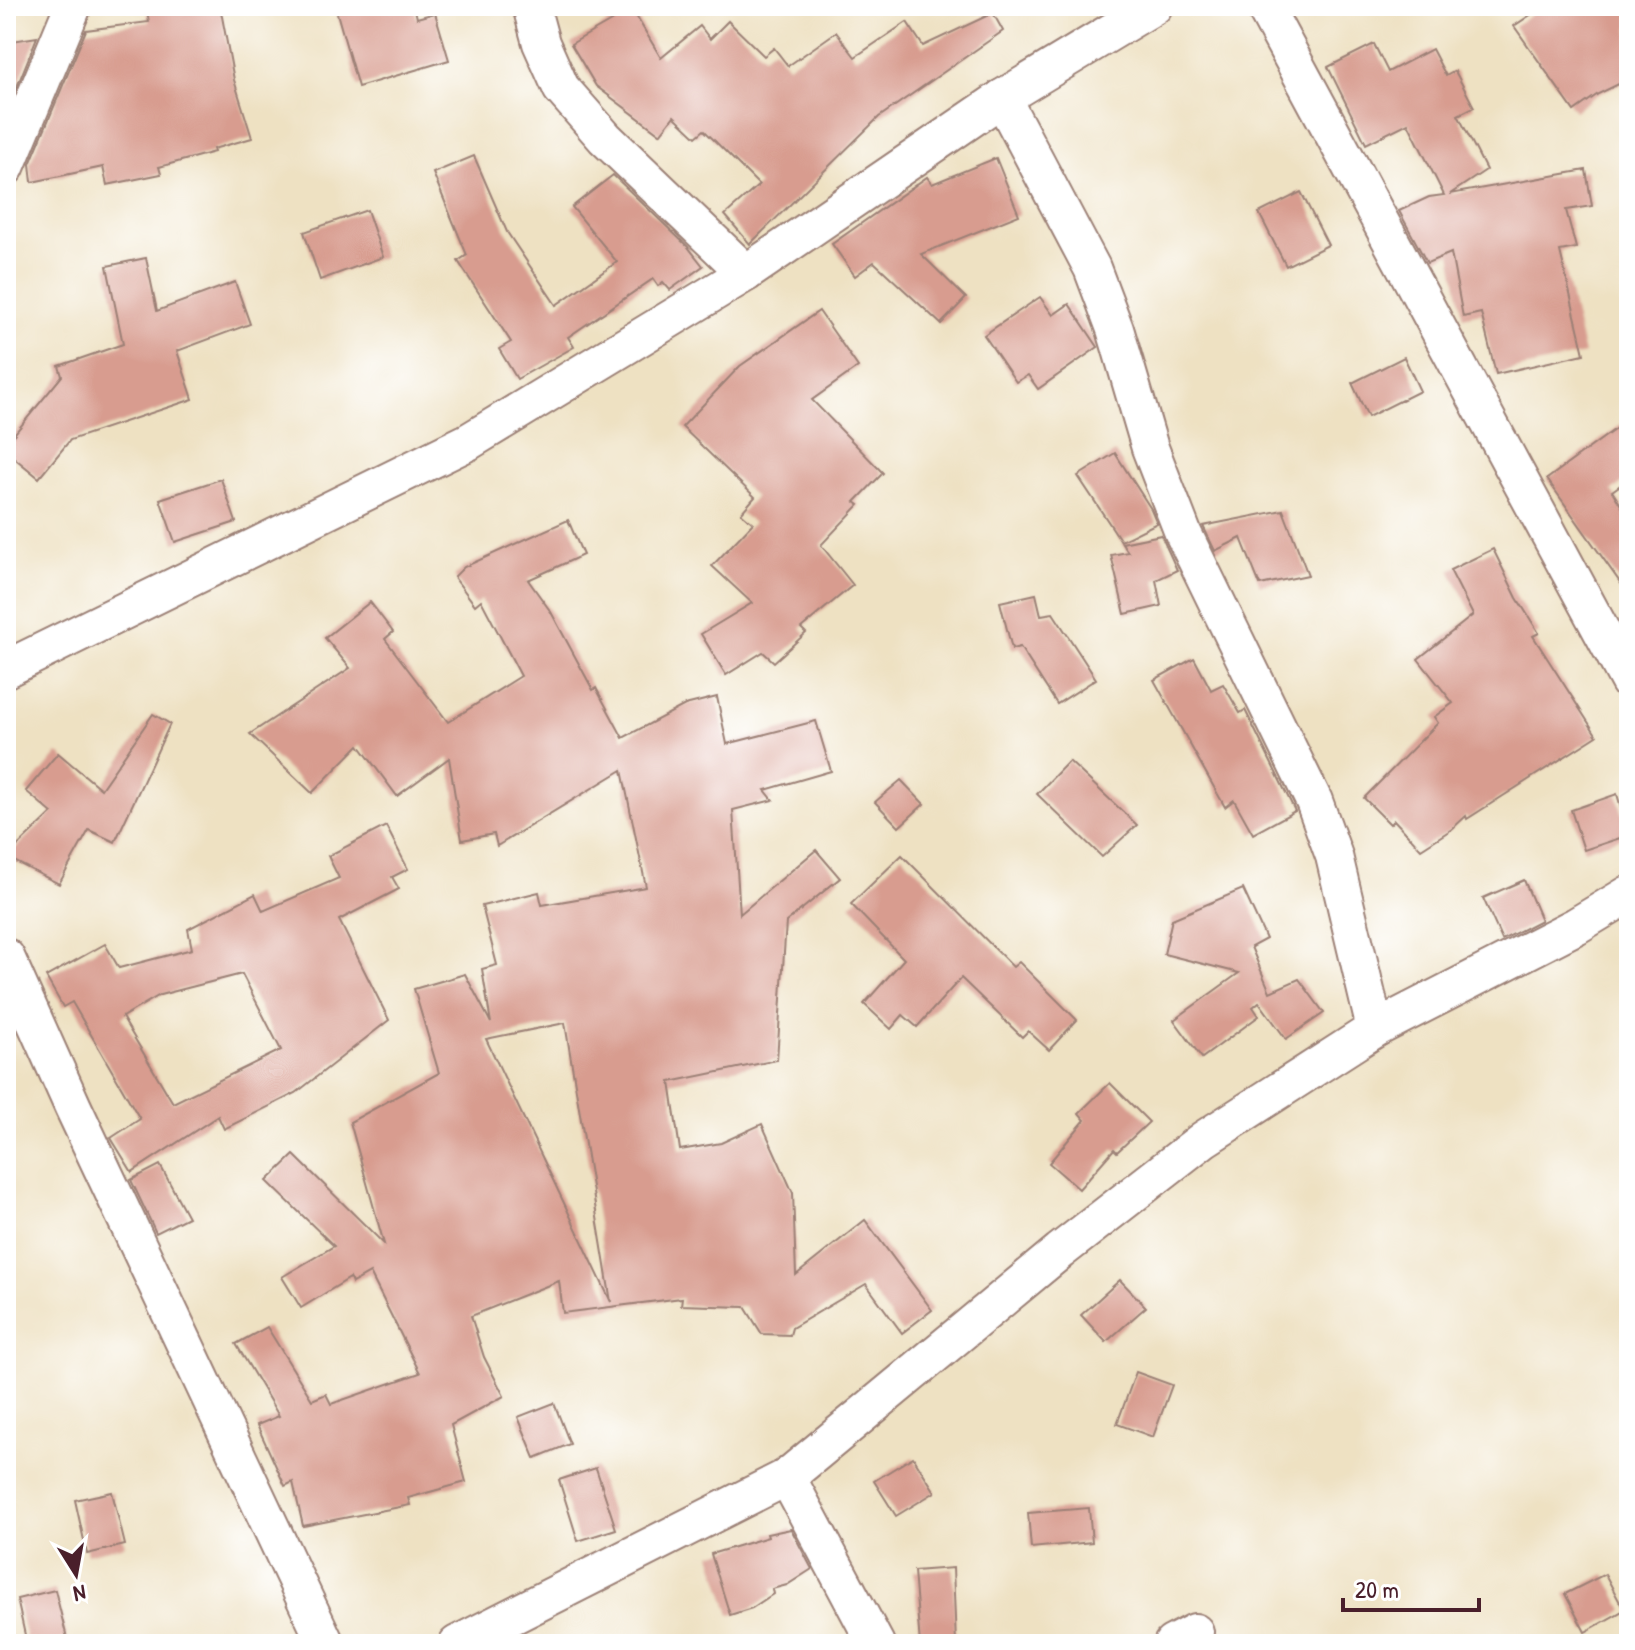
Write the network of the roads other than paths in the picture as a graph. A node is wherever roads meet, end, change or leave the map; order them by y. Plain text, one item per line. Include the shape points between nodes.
1 (73, 6) edge
2 (531, 6) edge
3 (1154, 6) edge
4 (1264, 6) edge
5 (1002, 98) junction
6 (6, 167) edge
7 (746, 273) junction
8 (6, 669) edge
9 (1629, 682) edge
10 (1629, 894) edge
11 (6, 957) edge
12 (1375, 1029) junction
13 (787, 1477) junction
14 (326, 1644) edge
15 (457, 1644) edge
16 (876, 1644) edge

1 - 6 street
2 - 7 street via 561,88 605,138
3 - 5 street
4 - 9 street
5 - 7 street
5 - 12 street via 1092,268 1183,533 1314,801 1334,856
7 - 8 street via 468,442
10 - 12 street
11 - 14 street
12 - 13 street via 1204,1139
13 - 15 street
13 - 16 street

